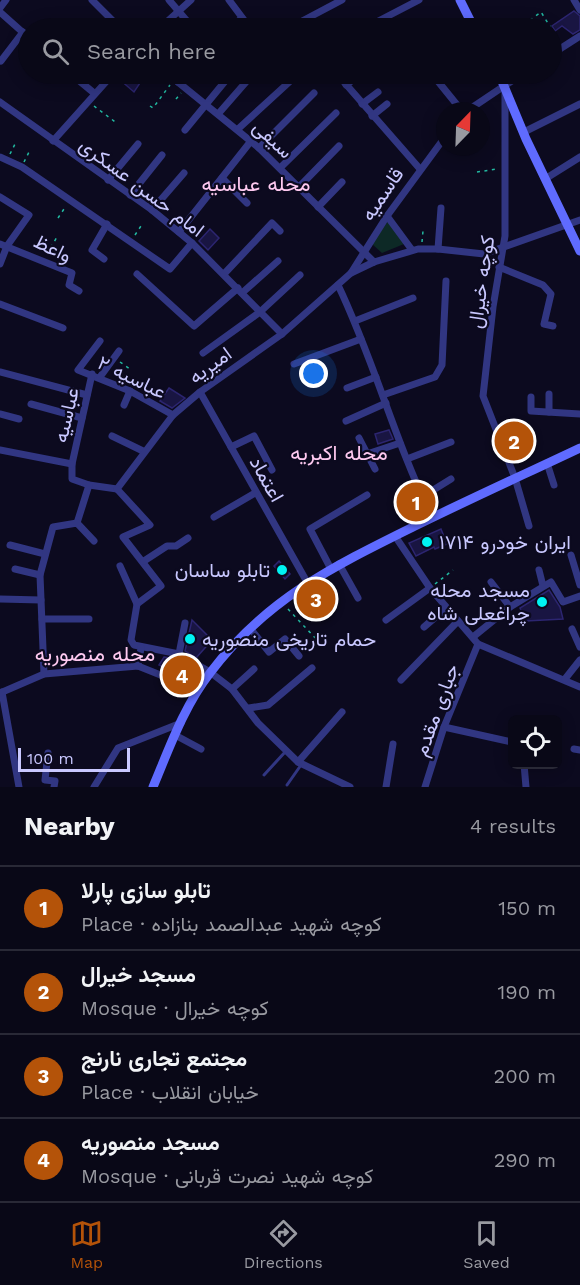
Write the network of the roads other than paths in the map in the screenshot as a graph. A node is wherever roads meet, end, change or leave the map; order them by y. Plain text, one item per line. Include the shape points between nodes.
1 (6, 0) edge
2 (92, 0) edge
3 (168, 0) edge
4 (191, 0) edge
5 (230, 0) edge
6 (342, 0) edge
7 (419, 0) edge
8 (460, 0) edge
9 (574, 0) edge
10 (0, 10) edge
11 (178, 10) junction
12 (580, 10) edge
13 (110, 18) edge
14 (170, 18) edge
15 (185, 18) edge
16 (242, 18) edge
17 (313, 18) edge
18 (384, 18) edge
19 (469, 18) edge
20 (18, 27) edge
21 (580, 36) edge
22 (18, 43) edge
23 (562, 47) edge
24 (1, 61) edge
25 (83, 84) edge
26 (103, 84) edge
27 (180, 84) edge
28 (223, 84) edge
29 (245, 84) edge
30 (287, 84) edge
31 (440, 84) edge
32 (505, 84) junction
33 (346, 85) edge
34 (378, 92) dead end
35 (94, 93) junction
36 (314, 93) dead end
37 (0, 102) edge
38 (455, 102) edge
39 (480, 102) edge
40 (207, 103) junction
41 (362, 104) junction
42 (387, 104) dead end
43 (580, 104) edge
44 (336, 113) dead end
45 (219, 114) junction
46 (372, 116) junction
47 (238, 129) junction
48 (185, 130) dead end
49 (524, 132) junction
50 (53, 141) junction
51 (251, 141) junction
52 (138, 144) dead end
53 (339, 146) dead end
54 (259, 148) junction
55 (436, 149) edge
56 (162, 155) dead end
57 (580, 157) edge
58 (3, 158) edge
59 (280, 168) junction
60 (420, 169) junction
61 (184, 173) dead end
62 (222, 178) junction
63 (545, 179) junction
64 (108, 180) junction
65 (342, 182) dead end
66 (299, 187) junction
67 (130, 195) junction
68 (0, 198) edge
69 (247, 202) dead end
70 (318, 207) junction
71 (441, 208) dead end
72 (152, 210) junction
73 (387, 216) junction
74 (580, 220) edge
75 (107, 224) junction
76 (568, 226) junction
77 (280, 231) dead end
78 (179, 232) junction
79 (192, 243) junction
80 (3, 245) edge
81 (438, 249) junction
82 (504, 249) junction
83 (412, 250) junction
84 (364, 251) junction
85 (580, 251) edge
86 (104, 259) dead end
87 (278, 261) dead end
88 (374, 261) junction
89 (0, 264) edge
90 (499, 267) junction
91 (351, 273) junction
92 (137, 274) dead end
93 (224, 274) junction
94 (300, 275) dead end
95 (446, 281) dead end
96 (338, 285) junction
97 (240, 290) junction
98 (79, 291) dead end
99 (413, 298) dead end
100 (0, 304) edge
101 (261, 312) junction
102 (356, 321) junction
103 (553, 326) dead end
104 (63, 328) dead end
105 (282, 334) junction
106 (361, 339) junction
107 (100, 341) dead end
108 (119, 351) dead end
109 (203, 352) dead end
110 (294, 364) dead end
111 (0, 372) edge
112 (92, 374) junction
113 (100, 377) junction
114 (376, 377) junction
115 (347, 388) dead end
116 (130, 391) junction
117 (200, 392) junction
118 (549, 394) dead end
119 (87, 395) junction
120 (383, 395) junction
121 (531, 397) dead end
122 (386, 403) junction
123 (31, 404) dead end
124 (124, 405) dead end
125 (549, 412) junction
126 (0, 414) edge
127 (580, 414) edge
128 (172, 415) junction
129 (82, 418) junction
130 (19, 419) dead end
131 (346, 421) dead end
132 (112, 436) dead end
133 (359, 438) dead end
134 (451, 442) dead end
135 (400, 443) junction
136 (231, 447) junction
137 (580, 448) edge
138 (0, 450) edge
139 (143, 451) junction
140 (367, 454) junction
141 (406, 459) junction
142 (72, 464) junction
143 (547, 464) junction
144 (375, 469) dead end
145 (272, 470) dead end
146 (515, 478) junction
147 (452, 479) dead end
148 (89, 485) junction
149 (554, 485) dead end
150 (117, 489) junction
151 (255, 493) junction
152 (366, 495) dead end
153 (422, 497) junction
154 (214, 517) dead end
155 (432, 518) junction
156 (77, 523) junction
157 (529, 525) dead end
158 (395, 536) junction
159 (188, 538) dead end
160 (94, 541) dead end
161 (10, 545) dead end
162 (45, 554) junction
163 (571, 555) dead end
164 (144, 561) junction
165 (120, 566) dead end
166 (335, 566) junction
167 (15, 569) dead end
168 (539, 570) dead end
169 (40, 574) junction
170 (307, 582) junction
171 (491, 582) dead end
172 (580, 585) edge
173 (543, 586) junction
174 (430, 588) junction
175 (580, 596) edge
176 (358, 598) dead end
177 (0, 599) edge
178 (41, 600) junction
179 (137, 604) junction
180 (446, 608) junction
181 (510, 608) junction
182 (42, 619) junction
183 (89, 619) dead end
184 (386, 620) dead end
185 (458, 621) junction
186 (185, 623) dead end
187 (424, 627) dead end
188 (250, 628) junction
189 (572, 629) dead end
190 (472, 637) junction
191 (478, 644) junction
192 (580, 647) edge
193 (141, 648) junction
194 (179, 654) junction
195 (299, 656) dead end
196 (580, 660) edge
197 (138, 666) junction
198 (312, 668) dead end
199 (254, 669) dead end
200 (210, 672) junction
201 (44, 674) junction
202 (565, 679) junction
203 (401, 680) dead end
204 (580, 687) edge
205 (232, 689) junction
206 (198, 690) junction
207 (1, 692) edge
208 (249, 708) junction
209 (342, 712) dead end
210 (182, 723) junction
211 (444, 727) junction
212 (175, 735) junction
213 (508, 741) edge
214 (393, 744) dead end
215 (201, 749) dead end
216 (286, 751) junction
217 (48, 753) dead end
218 (300, 763) junction
219 (524, 769) edge
220 (264, 775) dead end
221 (287, 785) dead end
222 (19, 787) edge
223 (54, 787) edge
224 (94, 787) edge
225 (153, 787) edge
226 (350, 787) edge
227 (386, 787) edge
228 (425, 787) edge
229 (526, 787) edge

1 - 10 street
2 - 13 street
3 - 11 street
4 - 11 street
5 - 16 street
6 - 17 street
7 - 18 street
8 - 19 main road
9 - 12 street
10 - 20 street
11 - 14 street
11 - 15 street
21 - 23 street
22 - 24 street
25 - 35 street
26 - 35 street
27 - 40 street, سیفی
28 - 40 street
29 - 45 street
30 - 47 street
31 - 38 street
32 - 39 street
32 - 49 main road
32 - 82 street, کوچه خیرال
33 - 41 street
34 - 41 street
35 - 50 street
36 - 54 street
37 - 50 street, امام حسن عسکری
40 - 45 street, سیفی
40 - 48 street
41 - 46 street
42 - 46 street
43 - 49 street
44 - 59 street
45 - 47 street, سیفی
46 - 60 street
47 - 51 street, سیفی
49 - 63 main road
50 - 64 street, امام حسن عسکری
51 - 54 street, سیفی
51 - 62 street
52 - 64 street
53 - 66 street
54 - 59 street, سیفی
55 - 60 street, قاسمیه
56 - 67 street
57 - 63 street
58 - 75 street
59 - 66 street, سیفی
60 - 73 street, قاسمیه
61 - 72 street
62 - 69 street
62 - 78 street
63 - 76 main road
64 - 67 street, امام حسن عسکری
65 - 70 street
66 - 70 street, سیفی
67 - 72 street, امام حسن عسکری
68 - 80 street via 29,215
70 - 84 street, سیفی
71 - 81 street
72 - 78 street, امام حسن عسکری
73 - 83 street
73 - 84 street, قاسمیه
74 - 76 street
75 - 79 street via 170,269
75 - 86 street via 92,250
76 - 82 street
76 - 85 main road
77 - 93 street via 272,224
78 - 79 street, امام حسن عسکری
79 - 93 street, امام حسن عسکری
80 - 89 street
80 - 98 street, واعظ via 72,273 69,285
81 - 82 street via 484,254
81 - 83 street
82 - 90 street, کوچه خیرال
83 - 88 street
84 - 88 street, سیفی
84 - 91 street, قاسمیه
87 - 97 street
88 - 91 street
90 - 103 street via 543,285 551,294 544,324
90 - 146 street, کوچه خیرال via 483,396
91 - 96 street, امیریه
92 - 97 street via 194,326
93 - 97 street, امام حسن عسکری
94 - 101 street
95 - 120 street via 442,365 435,377
96 - 102 street
96 - 105 street, امیریه
97 - 101 street, امام حسن عسکری
99 - 102 street
100 - 104 street
101 - 105 street, امام حسن عسکری
101 - 109 street
102 - 106 street
105 - 117 street, امیریه
106 - 110 street
106 - 114 street
107 - 112 street, عباسیه ۲ via 78,370
108 - 113 street
111 - 119 street, عباسیه ۲
112 - 113 street, عباسیه ۲
112 - 119 street, عباسیه
113 - 116 street, عباسیه ۲
114 - 115 street
114 - 120 street
116 - 124 street
116 - 128 street, عباسیه ۲
117 - 128 street, امیریه
117 - 136 street, اعتماد
118 - 125 street
119 - 129 street, عباسیه
120 - 122 street
121 - 125 street via 531,411
122 - 131 street
122 - 135 street
123 - 129 street
125 - 127 street
126 - 130 street
128 - 139 street, امیریه
129 - 142 street, عباسیه
132 - 139 street
133 - 140 street
134 - 141 street
135 - 140 street
135 - 141 street
136 - 145 street via 254,436
136 - 151 street, اعتماد
137 - 143 main road
138 - 142 street, عباسیه
139 - 150 street, امیریه
140 - 144 street
141 - 153 street
142 - 148 street, عباسیه via 72,479
143 - 146 main road
143 - 149 street
146 - 155 main road
146 - 157 street, کوچه خیرال
147 - 153 street
148 - 150 street
148 - 156 street
150 - 164 street via 150,525 123,537
151 - 154 street
151 - 170 street, اعتماد
152 - 166 street via 310,529
153 - 155 street
155 - 158 main road
156 - 160 street
156 - 162 street via 53,527
158 - 166 main road
158 - 174 street
159 - 164 street
161 - 162 street
162 - 169 street
163 - 172 street
164 - 179 street via 161,586
165 - 179 street
166 - 170 main road
166 - 176 street
167 - 169 street
168 - 173 street
169 - 178 street
170 - 188 main road
171 - 181 street
173 - 175 street via 551,582 563,602
173 - 181 street
174 - 180 street
174 - 184 street
177 - 178 street
178 - 182 street
179 - 193 street via 131,640
180 - 185 street
180 - 187 street
181 - 190 street
182 - 183 street
182 - 201 street
185 - 190 street
185 - 203 street
186 - 194 street
188 - 195 street via 269,652 285,639
188 - 200 main road
189 - 192 street
190 - 191 street
191 - 202 street
191 - 211 street, جباری مقدم
193 - 194 street
193 - 197 street
194 - 200 street
196 - 202 street
197 - 201 street
197 - 206 street
198 - 208 street via 268,705
199 - 205 street
200 - 205 street
200 - 206 main road
201 - 207 street
202 - 204 street
205 - 208 street
206 - 210 main road
207 - 222 street
208 - 216 street
209 - 218 street
210 - 212 main road
210 - 224 street via 118,748
211 - 213 street
211 - 228 street, جباری مقدم
212 - 215 street
212 - 225 main road
214 - 227 street
216 - 218 street
216 - 220 lane
217 - 223 street via 45,780 55,781
218 - 221 lane
218 - 226 street
219 - 229 street

